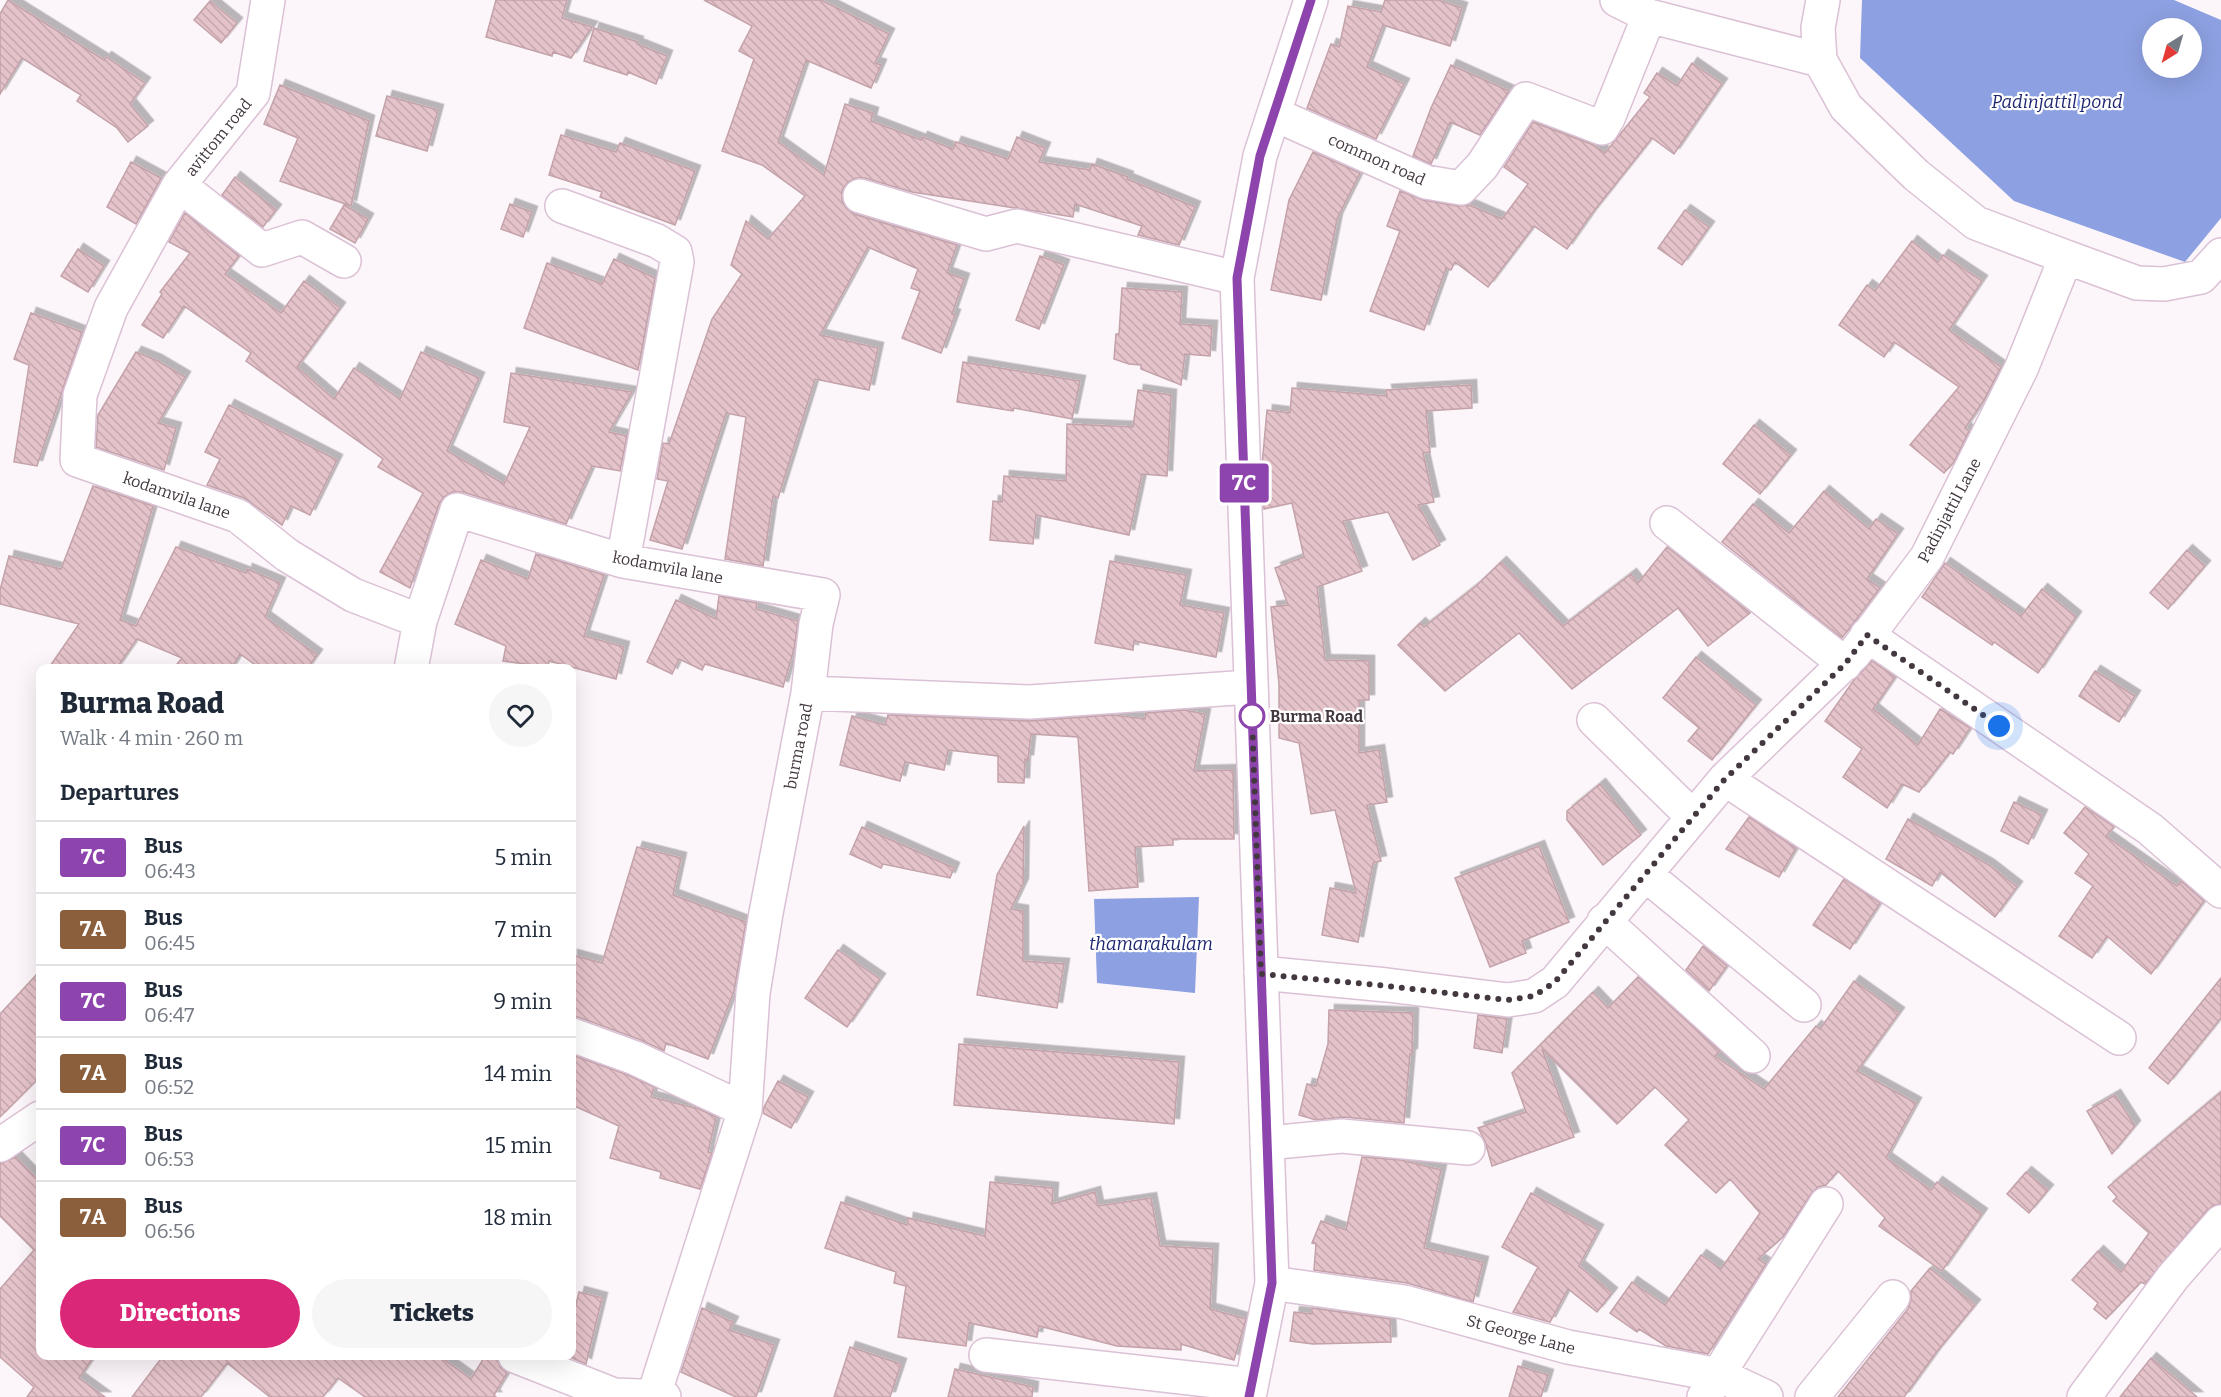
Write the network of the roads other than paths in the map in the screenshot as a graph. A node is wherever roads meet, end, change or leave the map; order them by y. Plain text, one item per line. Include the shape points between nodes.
1 (268, 0) edge
2 (1311, 0) edge
3 (1617, 0) edge
4 (1822, 0) edge
5 (1649, 16) junction
6 (1820, 60) junction
7 (1274, 114) junction
8 (179, 185) junction
9 (860, 196) dead end
10 (562, 206) dead end
11 (2221, 255) edge
12 (2066, 257) junction
13 (344, 261) dead end
14 (1237, 278) junction
15 (1667, 523) dead end
16 (623, 561) junction
17 (420, 621) junction
18 (1867, 635) junction
19 (412, 664) edge
20 (1845, 664) junction
21 (1250, 687) junction
22 (808, 693) junction
23 (1594, 720) dead end
24 (1725, 779) junction
25 (1693, 817) junction
26 (1645, 874) junction
27 (2221, 891) edge
28 (1604, 921) junction
29 (1261, 974) junction
30 (1804, 1005) dead end
31 (576, 1036) edge
32 (2119, 1038) dead end
33 (1753, 1056) dead end
34 (745, 1110) junction
35 (36, 1121) edge
36 (1267, 1143) junction
37 (0, 1144) edge
38 (1468, 1148) dead end
39 (1826, 1204) dead end
40 (2221, 1222) edge
41 (1272, 1283) junction
42 (1893, 1297) dead end
43 (986, 1355) dead end
44 (525, 1360) edge
45 (1711, 1386) edge
46 (1250, 1391) edge
47 (659, 1396) edge
48 (1766, 1397) edge
49 (1812, 1397) edge
50 (2084, 1397) edge

1 - 8 street, avittom road via 253,93
2 - 7 street
3 - 5 street
4 - 6 street via 1818,28
5 - 6 street
5 - 7 street, common road via 1602,128 1526,99 1482,166 1461,188 1426,182
6 - 12 street via 1846,107 1917,175 1976,223
7 - 14 street via 1260,156
8 - 13 street, avittom road via 262,250 302,237
8 - 17 street, kodamvila lane via 111,308 80,395 78,460 238,516 287,555 354,595
9 - 14 street via 986,234 1017,226
10 - 16 street via 657,241 675,252 677,262
11 - 12 street via 2200,277 2164,284 2137,283
12 - 18 street, Padinjattil Lane via 2020,369 1927,557
14 - 21 street
15 - 20 street
16 - 17 street, kodamvila lane via 457,510
16 - 22 street, kodamvila lane via 823,595
17 - 19 street
18 - 20 street, Padinjattil Lane
18 - 27 street via 2150,829
20 - 24 street, Padinjattil Lane
21 - 22 street, burma road via 1030,702
21 - 29 street
22 - 34 street, burma road via 753,993
23 - 25 street
24 - 25 street, Padinjattil Lane
24 - 32 street
25 - 26 street, Padinjattil Lane
26 - 28 street, Padinjattil Lane
26 - 30 street
28 - 29 street, Padinjattil Lane via 1555,982 1534,996 1508,1000
28 - 33 street
29 - 36 street
31 - 34 street via 635,1058
34 - 47 street, burma road
35 - 37 street
36 - 38 street via 1342,1136
36 - 41 street
39 - 45 street
40 - 50 street via 2173,1277
41 - 45 street, St George Lane via 1404,1302
41 - 46 street
42 - 49 street
43 - 46 street
44 - 47 street via 614,1395
45 - 48 street, St George Lane

